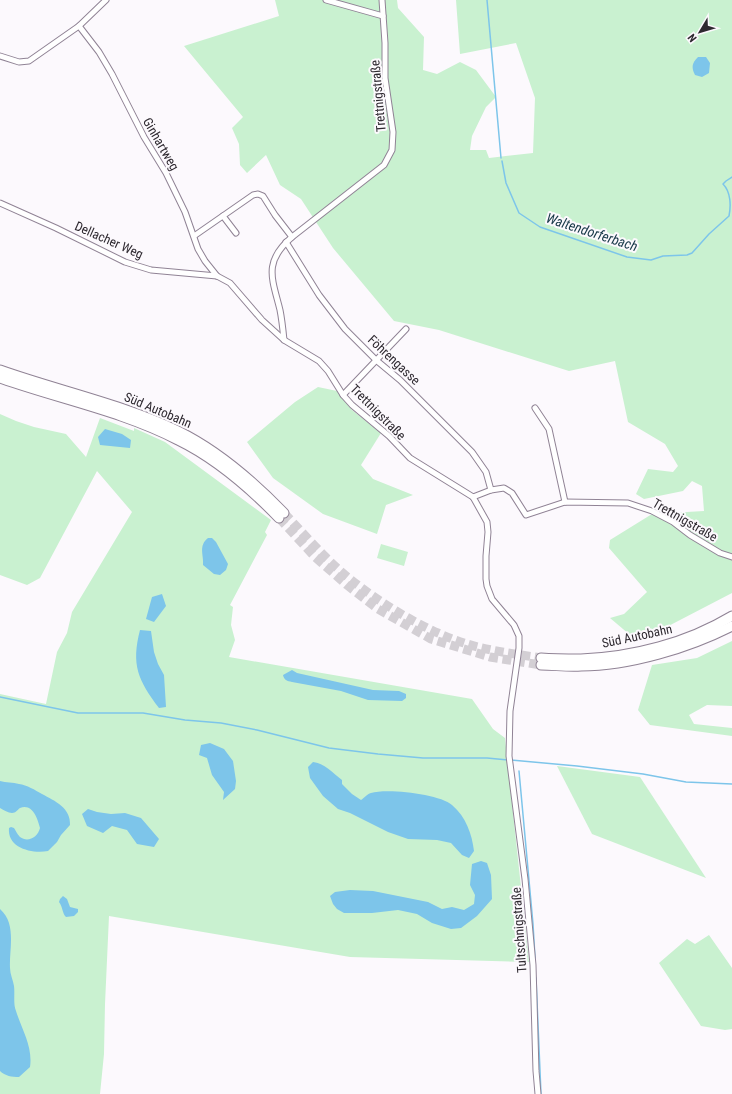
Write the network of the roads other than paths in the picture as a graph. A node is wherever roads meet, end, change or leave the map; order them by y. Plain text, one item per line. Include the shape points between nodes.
1 (106, 0) edge
2 (326, 0) edge
3 (382, 0) edge
4 (384, 16) junction
5 (79, 26) junction
6 (0, 56) edge
7 (0, 203) edge
8 (223, 216) junction
9 (236, 233) dead end
10 (194, 236) junction
11 (292, 237) junction
12 (286, 242) junction
13 (217, 276) junction
14 (406, 329) dead end
15 (284, 340) junction
16 (376, 360) junction
17 (0, 370) edge
18 (0, 378) edge
19 (343, 395) junction
20 (536, 408) dead end
21 (491, 490) junction
22 (474, 497) junction
23 (565, 502) junction
24 (732, 557) edge
25 (732, 616) edge
26 (732, 626) edge
27 (538, 1094) edge

1 - 5 street
2 - 4 street
3 - 4 street, Trettnigstraße
4 - 11 street, Trettnigstraße via 385,78 393,132 392,150 384,165
5 - 6 street via 29,61 19,62
5 - 10 street, Ginhartweg via 112,74 169,180
7 - 13 street, Dellacher Weg via 125,262 151,270
8 - 9 street
8 - 10 street
8 - 11 street via 253,195 260,195
10 - 13 street, Ginhartweg via 198,249
11 - 12 street, Trettnigstraße
12 - 15 street, Trettnigstraße via 276,255 272,275
12 - 16 street, Föhrengasse via 338,320
13 - 15 street, Dellacher Weg via 234,287 262,320
14 - 16 street
15 - 19 street, Trettnigstraße via 318,361 328,371
16 - 19 street
16 - 21 street, Föhrengasse via 400,380 472,452 486,472
17 - 18 highway, Süd Autobahn via 151,419 179,432 229,462 266,494 281,515 226,470 179,440 113,413
19 - 22 street, Trettnigstraße via 356,410 389,436 410,458
20 - 23 street via 549,429
21 - 22 street, Trettnigstraße
21 - 23 street, Trettnigstraße via 504,488 512,493 526,515
22 - 27 street, Tultschnigstraße via 487,522 487,586 492,599 514,625 519,636 510,711 509,756 527,894 533,965
23 - 24 street, Trettnigstraße via 628,503 674,522 690,535 720,553
25 - 26 highway, Süd Autobahn via 676,642 636,652 541,662 582,666 636,660 678,648

